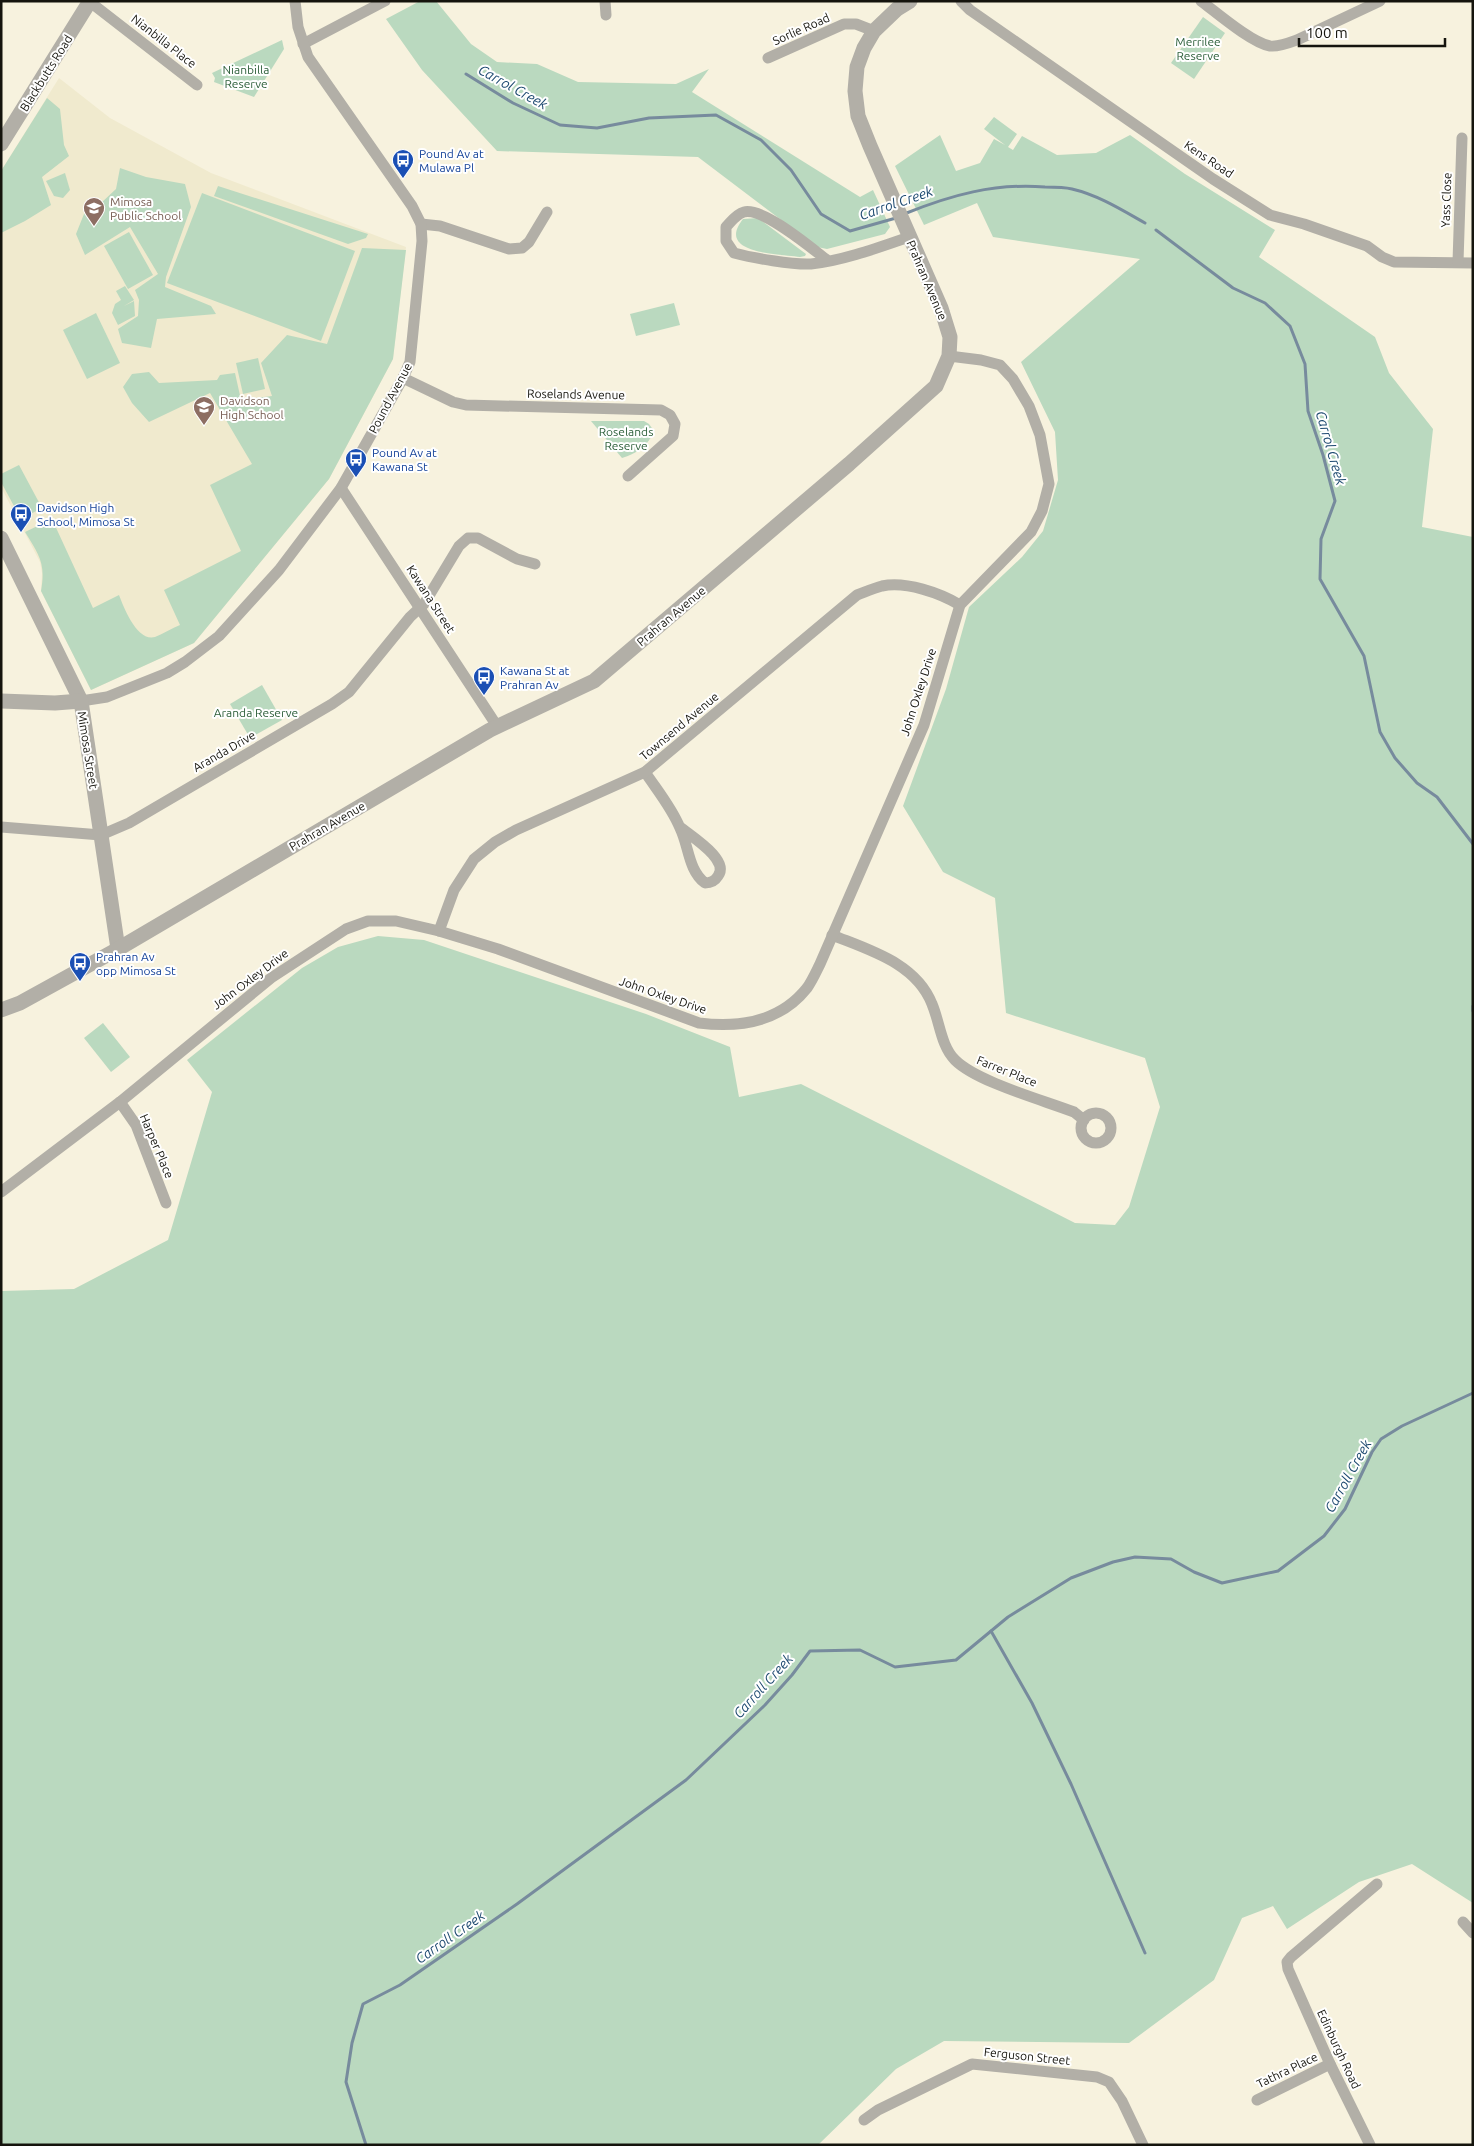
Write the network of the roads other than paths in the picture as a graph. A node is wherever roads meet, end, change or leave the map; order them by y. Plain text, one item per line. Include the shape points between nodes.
1 (295, 1) edge
2 (385, 1) edge
3 (605, 1) edge
4 (910, 1) edge
5 (961, 1) edge
6 (1201, 1) edge
7 (1380, 1) edge
8 (90, 2) edge
9 (606, 15) dead end
10 (874, 31) junction
11 (303, 44) junction
12 (768, 58) dead end
13 (197, 85) dead end
14 (1462, 138) dead end
15 (1, 144) edge
16 (547, 212) dead end
17 (421, 224) junction
18 (909, 237) junction
19 (828, 260) junction
20 (1458, 262) junction
21 (1473, 262) edge
22 (949, 356) junction
23 (403, 378) junction
24 (628, 476) dead end
25 (341, 488) junction
26 (1, 538) edge
27 (535, 564) dead end
28 (960, 605) junction
29 (420, 607) junction
30 (1, 701) edge
31 (81, 701) junction
32 (497, 726) junction
33 (646, 772) junction
34 (1, 827) edge
35 (680, 827) junction
36 (101, 835) junction
37 (439, 931) junction
38 (832, 936) junction
39 (118, 949) junction
40 (1, 1010) edge
41 (120, 1102) junction
42 (1084, 1120) dead end
43 (1, 1192) edge
44 (166, 1203) dead end
45 (1377, 1884) dead end
46 (1463, 1922) dead end
47 (1473, 1933) edge
48 (1330, 2064) junction
49 (1256, 2100) dead end
50 (864, 2120) dead end
51 (1143, 2145) edge
52 (1370, 2145) edge

1 - 11 street, Pound Avenue
2 - 11 street
3 - 9 street
4 - 10 street, Prahran Avenue
5 - 20 street, Kens Road via 1213,179 1270,215 1367,246 1394,262
6 - 7 street via 1249,36 1270,46 1297,40
8 - 13 street, Nianbilla Place
8 - 15 street, Blackbutts Road
10 - 12 street, Sorlie Road via 856,24 844,24
10 - 18 street, Prahran Avenue via 857,67 858,116
11 - 17 street, Pound Avenue via 308,57 412,206
14 - 20 street, Yass Close
16 - 17 street via 522,248 509,249 440,226
17 - 23 street, Pound Avenue via 422,250 412,348
18 - 19 street
18 - 22 street, Prahran Avenue via 941,308 950,337
19 - 19 street via 811,264 734,254 726,241 726,227 744,212 762,214
20 - 21 street, Kens Road
22 - 28 street, John Oxley Drive via 1000,365 1013,379 1029,406 1040,435 1049,484 1042,511 1031,532
22 - 32 street, Prahran Avenue via 936,386 915,406 613,666 594,681
23 - 24 street, Roselands Avenue via 466,405 661,410 670,415 675,424 673,436
23 - 25 street, Pound Avenue
25 - 29 street, Kawana Street
25 - 31 street, Pound Avenue via 279,570 219,636 167,673 108,697
26 - 31 street, Mimosa Street
27 - 29 street, Aranda Drive via 517,559 478,538 468,538 459,546
28 - 33 street, Townsend Avenue via 941,594 916,587 884,585 857,595
28 - 38 street, John Oxley Drive via 924,726
29 - 32 street, Kawana Street
29 - 36 street, Aranda Drive via 349,692 130,823
30 - 31 street, Pound Avenue
31 - 36 street, Mimosa Street
32 - 39 street, Prahran Avenue
33 - 35 street
33 - 37 street, Townsend Avenue via 494,842 474,858 454,890
34 - 36 street, Aranda Drive
35 - 35 street via 721,864 715,880 705,883 699,879
36 - 39 street, Mimosa Street
37 - 38 street, John Oxley Drive via 498,949 699,1024 725,1026 766,1018 788,1005 806,988
37 - 41 street, John Oxley Drive via 396,921 368,921 346,929 271,978
38 - 42 street, Farrer Place via 880,954 912,974 932,1003 944,1044 954,1059 969,1072 1074,1112
39 - 40 street, Prahran Avenue via 20,1003
41 - 43 street, John Oxley Drive
41 - 44 street, Harper Place via 136,1125
45 - 48 street, Edinburgh Road via 1287,1962
46 - 47 street
48 - 49 street, Tathra Place
48 - 52 street, Edinburgh Road
50 - 51 street, Ferguson Street via 972,2064 1097,2077 1109,2082

